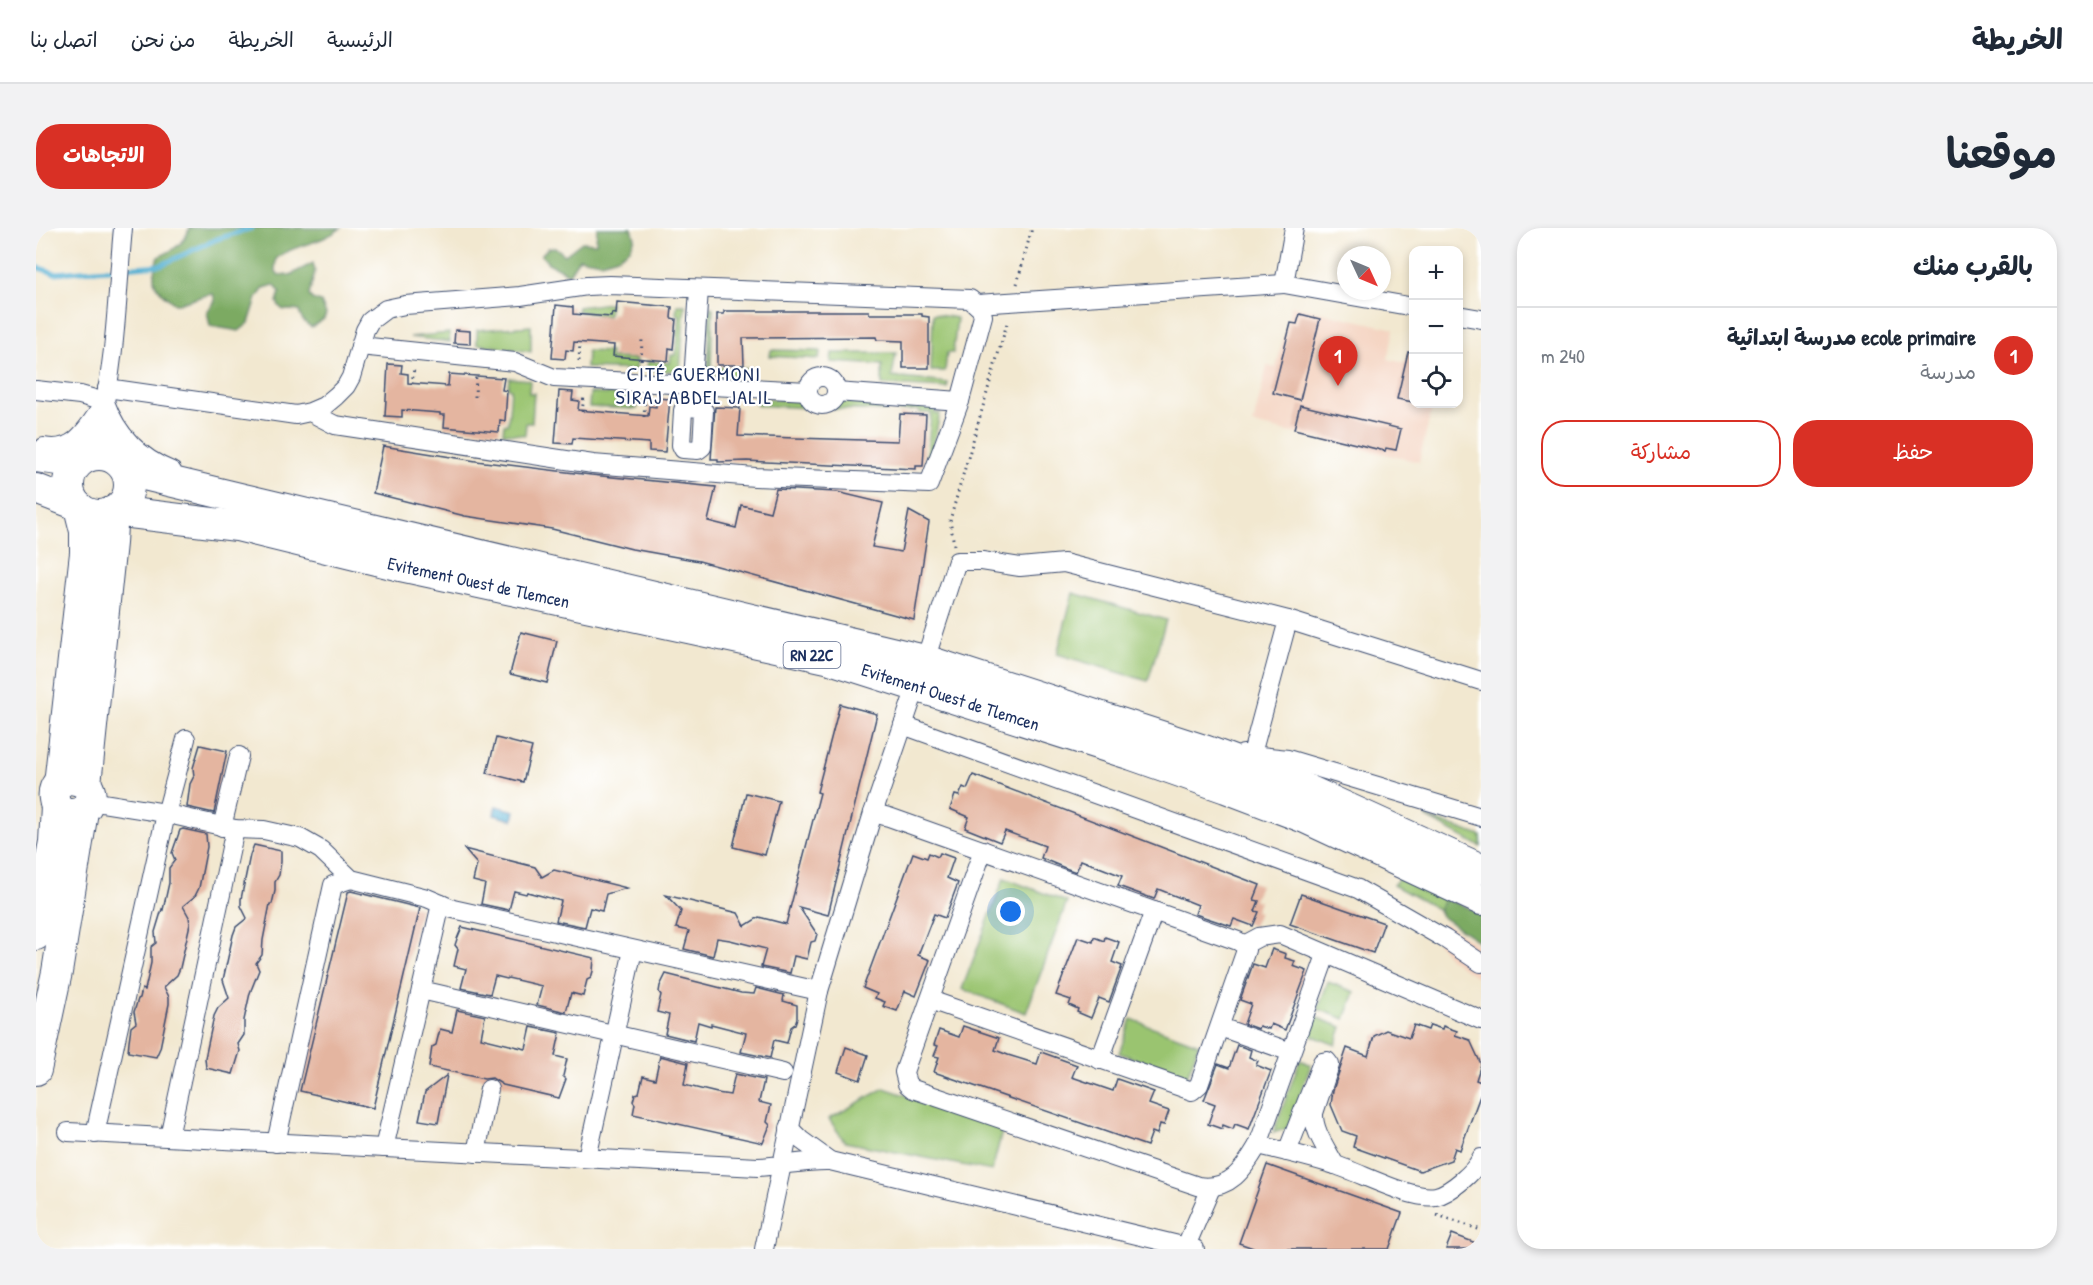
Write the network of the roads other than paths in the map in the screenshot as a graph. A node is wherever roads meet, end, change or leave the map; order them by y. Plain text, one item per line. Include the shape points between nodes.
1 (123, 228) edge
2 (1294, 228) edge
3 (1284, 284) junction
4 (699, 289) junction
5 (977, 304) junction
6 (1409, 306) edge
7 (1463, 316) edge
8 (1481, 319) edge
9 (360, 346) junction
10 (693, 385) junction
11 (36, 390) edge
12 (106, 395) junction
13 (960, 400) junction
14 (692, 408) dead end
15 (310, 412) junction
16 (36, 446) edge
17 (36, 457) edge
18 (84, 459) junction
19 (121, 464) junction
20 (36, 489) edge
21 (77, 506) junction
22 (112, 511) junction
23 (297, 512) junction
24 (1288, 620) junction
25 (921, 673) junction
26 (1481, 681) edge
27 (903, 725) junction
28 (186, 739) dead end
29 (1207, 751) junction
30 (1252, 754) junction
31 (238, 756) dead end
32 (66, 796) edge
33 (873, 813) junction
34 (166, 814) junction
35 (1481, 817) edge
36 (228, 828) junction
37 (983, 850) junction
38 (334, 863) junction
39 (1481, 869) edge
40 (351, 879) junction
41 (333, 885) junction
42 (1481, 900) edge
43 (441, 904) junction
44 (1154, 911) junction
45 (36, 935) edge
46 (1244, 945) junction
47 (633, 950) junction
48 (1326, 955) junction
49 (1481, 963) edge
50 (421, 990) junction
51 (819, 992) junction
52 (930, 1000) junction
53 (1481, 1020) edge
54 (1220, 1027) junction
55 (614, 1035) junction
56 (1291, 1052) junction
57 (1100, 1060) junction
58 (36, 1070) edge
59 (783, 1073) dead end
60 (489, 1089) dead end
61 (789, 1128) junction
62 (68, 1132) dead end
63 (95, 1134) junction
64 (169, 1137) junction
65 (276, 1143) junction
66 (1258, 1144) junction
67 (384, 1148) junction
68 (1287, 1152) junction
69 (476, 1153) junction
70 (587, 1158) junction
71 (1481, 1158) edge
72 (830, 1161) junction
73 (1335, 1165) junction
74 (782, 1166) junction
75 (1211, 1188) junction
76 (1190, 1247) edge
77 (764, 1249) edge

1 - 12 street
2 - 3 street
3 - 5 street
3 - 6 street
4 - 5 street via 970,299
4 - 9 street via 587,286 405,305 386,309 369,321
4 - 10 street
5 - 13 street via 983,316
7 - 8 street
9 - 10 street via 521,363 554,378
9 - 15 street via 346,386 324,406
10 - 13 street via 808,391 814,380 823,377 832,381 836,392
10 - 14 street
11 - 12 street
12 - 15 street via 296,415
12 - 16 street via 90,424 64,448
12 - 18 street via 99,425
12 - 19 street via 108,436
12 - 23 street via 110,416 127,441 158,466 287,502
13 - 15 street via 929,484 755,477 593,464 335,425
17 - 18 highway, Evitement Ouest de Tlemcen / RN 22C
18 - 19 highway, Evitement Ouest de Tlemcen / RN 22C via 104,455
18 - 21 highway via 73,470 69,484
19 - 22 highway via 129,479 128,494
19 - 23 highway, Evitement Ouest de Tlemcen / RN 22C via 160,479
20 - 21 highway, Evitement Ouest de Tlemcen / RN 22C
21 - 22 highway, Evitement Ouest de Tlemcen / RN 22C via 94,514
21 - 32 highway via 85,531 86,553
22 - 25 highway, Evitement Ouest de Tlemcen / RN 22C via 237,526 396,565 827,658
22 - 32 highway via 111,543
23 - 25 highway, Evitement Ouest de Tlemcen / RN 22C
24 - 25 street via 1064,563 1020,567 957,561
24 - 26 street
24 - 30 street
25 - 27 street
25 - 29 highway, Evitement Ouest de Tlemcen / RN 22C
25 - 42 highway, Evitement Ouest de Tlemcen / RN 22C via 1110,748 1305,818
27 - 33 street
27 - 49 street via 1358,889
28 - 34 street
29 - 30 street
29 - 39 highway, Evitement Ouest de Tlemcen / RN 22C via 1297,785
30 - 35 street via 1288,759
31 - 36 street
32 - 34 street
32 - 45 highway
32 - 58 highway via 57,972
33 - 37 street
33 - 51 street
34 - 36 street
34 - 63 street
36 - 38 street via 300,838 321,849
36 - 64 street
37 - 44 street
37 - 52 street
38 - 40 street
38 - 41 street
40 - 41 street
40 - 43 street
41 - 65 street
43 - 47 street
43 - 50 street
44 - 46 street
44 - 57 street
46 - 48 street via 1259,937 1280,934
46 - 54 street via 1245,955
47 - 51 street
47 - 55 street
48 - 53 street
48 - 56 street
50 - 55 street
50 - 67 street
51 - 61 street
52 - 57 street
52 - 75 street via 904,1072 913,1089
54 - 56 street
54 - 57 street via 1199,1085 1192,1090
55 - 59 street
55 - 70 street
56 - 66 street
60 - 69 street
61 - 72 street
61 - 74 street
62 - 63 street
63 - 64 street
64 - 65 street
65 - 67 street
66 - 68 street
66 - 75 street via 1235,1176
67 - 69 street
68 - 73 street
68 - 73 street via 1322,1062 1327,1061 1330,1065 1313,1119
69 - 70 street
70 - 74 street
71 - 73 street via 1465,1177 1436,1196 1418,1196
72 - 74 street via 808,1160
72 - 76 street
74 - 77 street
75 - 76 street

